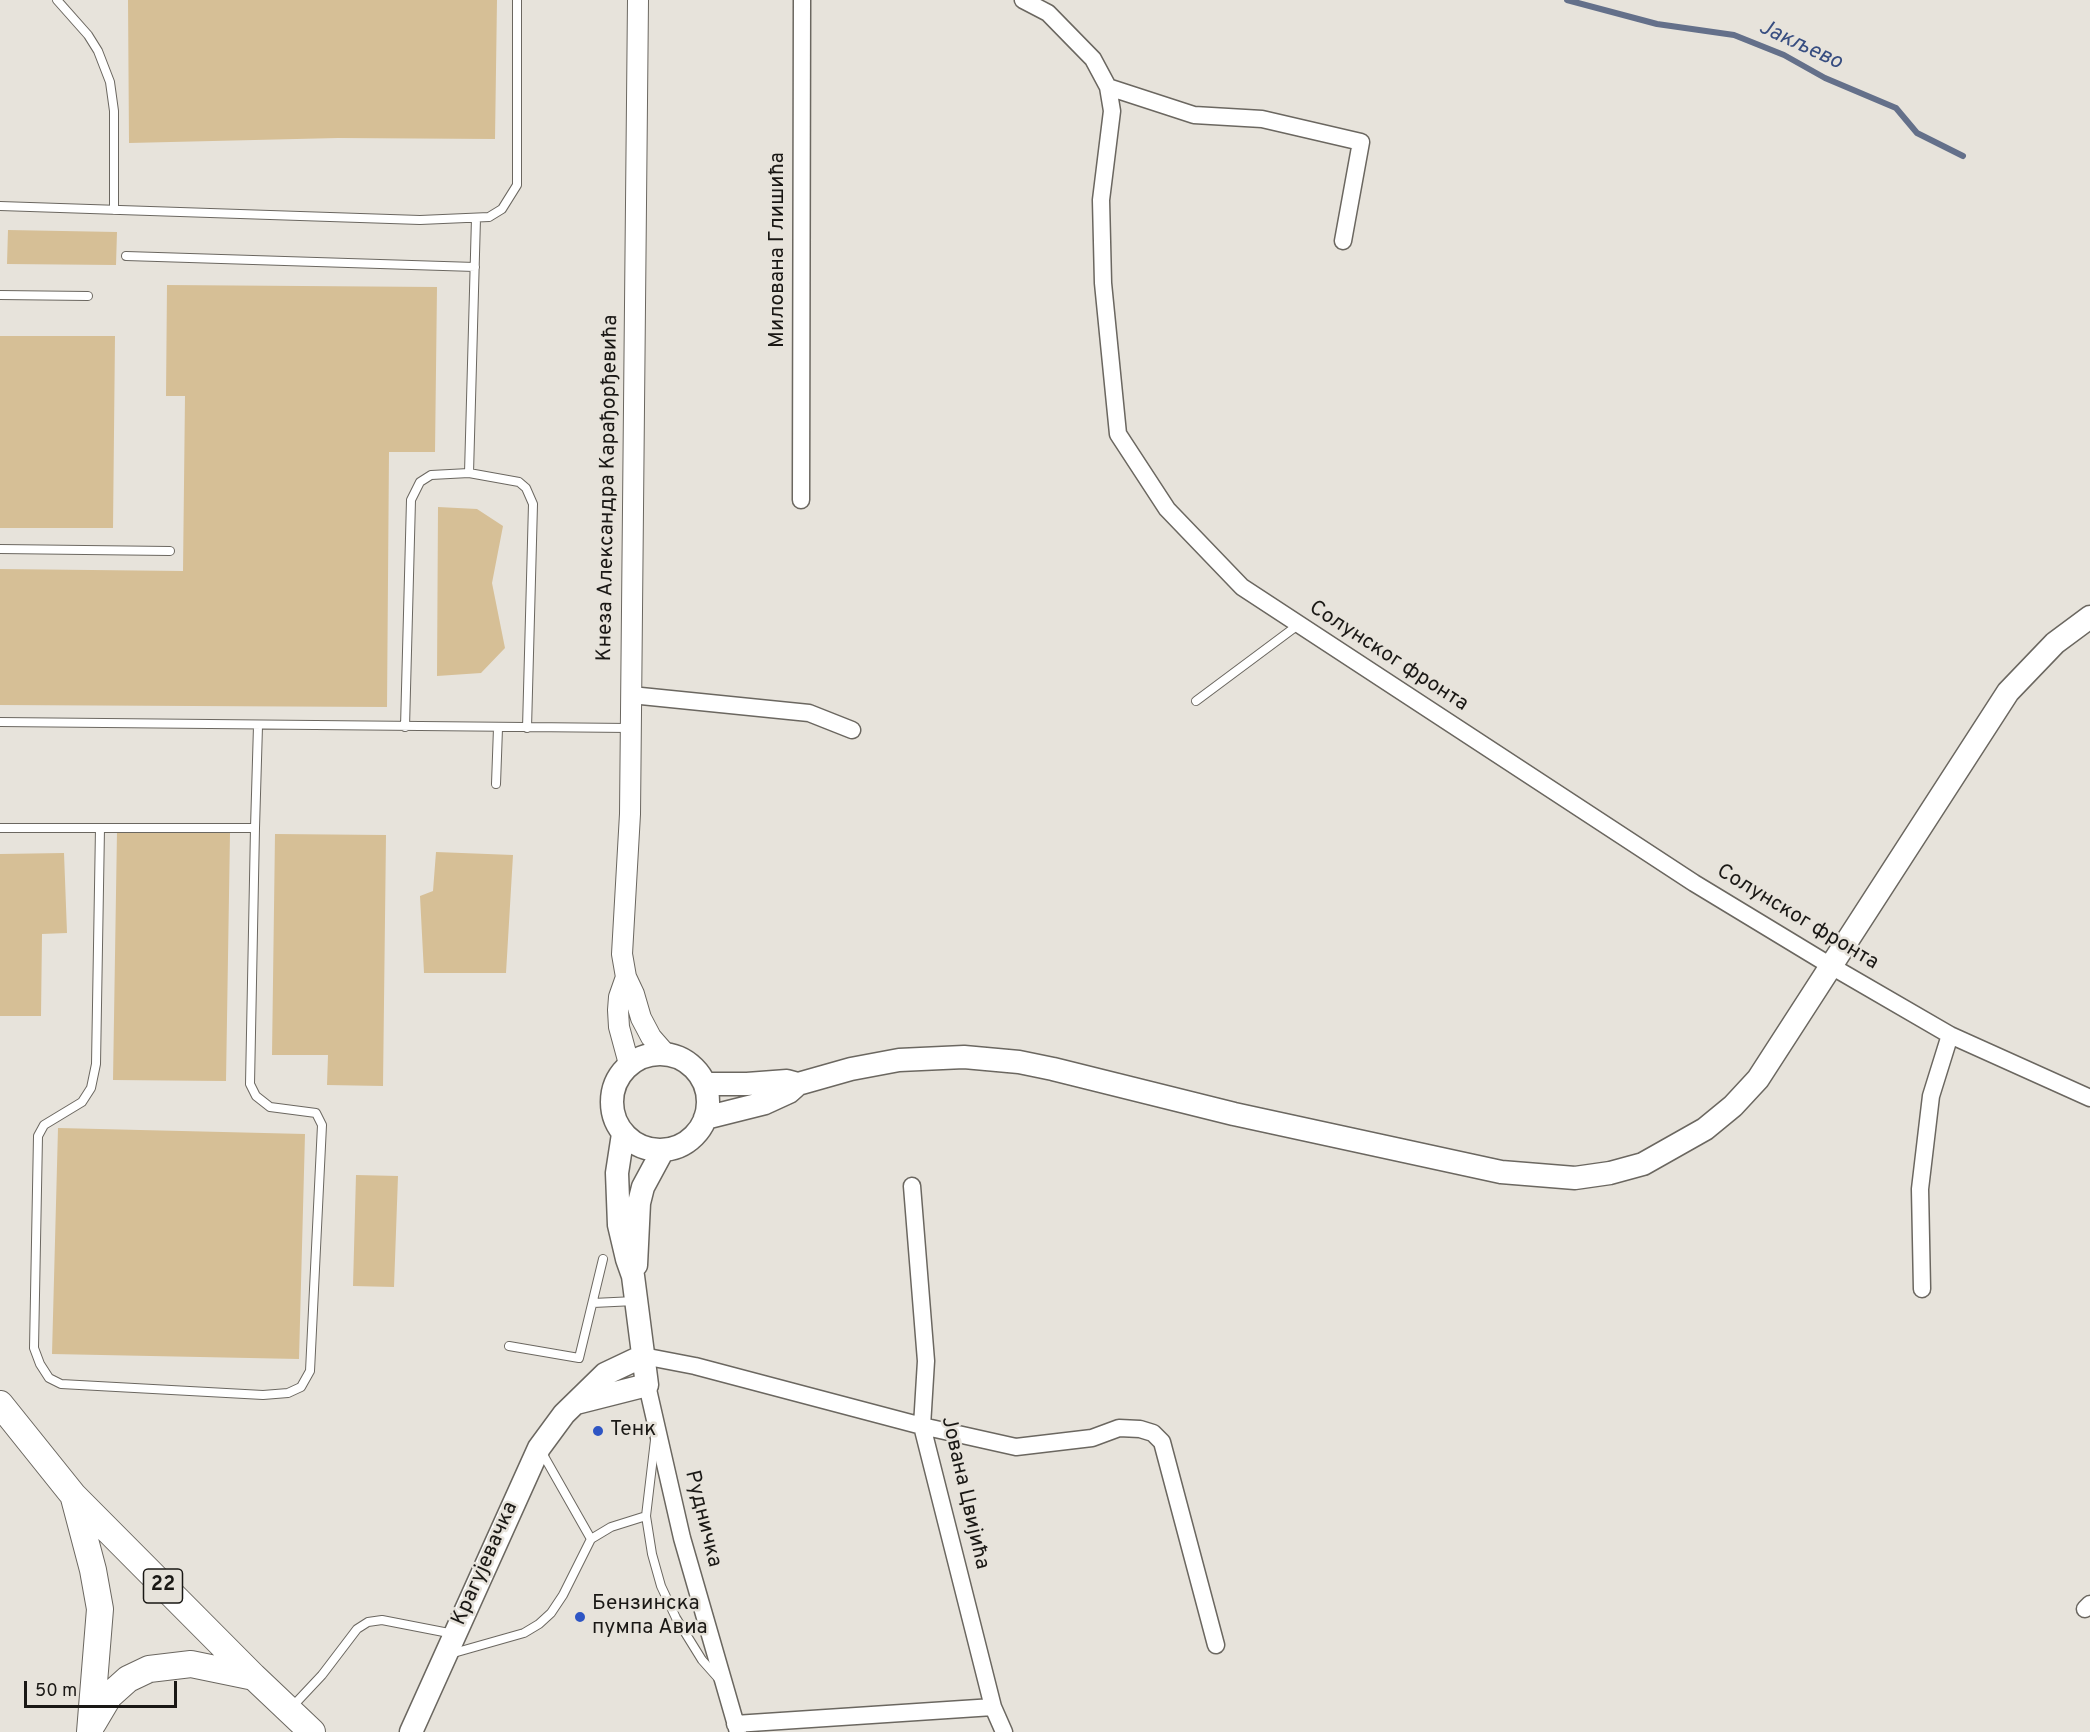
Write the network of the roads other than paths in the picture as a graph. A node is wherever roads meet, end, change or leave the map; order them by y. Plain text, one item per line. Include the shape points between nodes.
1 (57, 0) edge
2 (518, 0) edge
3 (638, 0) edge
4 (801, 0) edge
5 (1023, 0) edge
6 (1108, 87) junction
7 (0, 206) edge
8 (114, 210) junction
9 (476, 218) junction
10 (1343, 241) dead end
11 (126, 256) dead end
12 (475, 267) junction
13 (0, 295) edge
14 (88, 296) dead end
15 (469, 473) junction
16 (801, 500) dead end
17 (0, 549) edge
18 (170, 551) dead end
19 (2090, 617) edge
20 (1298, 625) junction
21 (631, 695) junction
22 (1196, 701) dead end
23 (0, 722) edge
24 (258, 726) junction
25 (405, 727) junction
26 (498, 728) junction
27 (527, 728) junction
28 (630, 728) junction
29 (852, 730) dead end
30 (496, 784) dead end
31 (0, 828) edge
32 (100, 828) junction
33 (255, 828) junction
34 (1831, 966) junction
35 (626, 977) junction
36 (1950, 1035) junction
37 (665, 1053) junction
38 (629, 1064) junction
39 (705, 1084) junction
40 (798, 1084) junction
41 (2090, 1098) edge
42 (705, 1118) junction
43 (623, 1134) junction
44 (663, 1150) junction
45 (912, 1186) dead end
46 (603, 1259) dead end
47 (633, 1276) junction
48 (1922, 1289) dead end
49 (636, 1301) junction
50 (592, 1303) junction
51 (509, 1346) dead end
52 (643, 1356) junction
53 (647, 1385) junction
54 (0, 1404) edge
55 (574, 1404) junction
56 (922, 1426) junction
57 (657, 1428) junction
58 (539, 1448) junction
59 (73, 1495) junction
60 (646, 1516) junction
61 (591, 1539) junction
62 (454, 1634) junction
63 (1216, 1645) dead end
64 (445, 1656) junction
65 (254, 1677) junction
66 (723, 1684) junction
67 (993, 1707) junction
68 (289, 1711) junction
69 (736, 1728) edge
70 (90, 1730) edge
71 (312, 1732) edge
72 (411, 1732) edge
73 (1004, 1732) edge

1 - 8 lane via 88,35 110,82 114,111
2 - 9 lane via 517,185 502,209 489,217
3 - 21 street, Кнеза Александра Карађорђевића
4 - 16 street, Милована Глишића
5 - 6 street, Солунског фронта via 1048,14 1094,59
6 - 10 street via 1194,115 1262,119 1362,142
6 - 20 street, Солунског фронта via 1112,111 1101,200 1103,283 1118,434 1167,509 1242,587
7 - 8 lane
8 - 9 lane via 420,220
9 - 12 lane
11 - 12 lane
12 - 15 lane
13 - 14 lane
15 - 25 lane via 431,475 420,482 411,500
15 - 27 lane via 519,482 533,504
17 - 18 lane
19 - 34 main road via 2055,643 2008,692
20 - 22 lane
20 - 34 street, Солунског фронта via 1694,883
21 - 28 street, Кнеза Александра Карађорђевића
21 - 29 street via 809,713
23 - 24 lane
24 - 25 lane
24 - 33 lane
25 - 26 lane
26 - 27 lane
26 - 30 lane
27 - 28 lane
28 - 35 street, Кнеза Александра Карађорђевића via 630,814 622,954
31 - 32 lane
32 - 33 lane
32 - 33 lane via 96,1065 91,1088 82,1102 44,1125 38,1136 34,1348 50,1378 61,1384 263,1395 288,1393 301,1387 310,1371 322,1125 316,1113 270,1107 256,1096 250,1084
34 - 36 street, Солунског фронта
34 - 40 main road via 1758,1079 1733,1106 1705,1129 1643,1164 1575,1178 1501,1172 1011,1061 964,1057 899,1060
35 - 37 street, Кнеза Александра Карађорђевића via 645,1028
35 - 38 street, Кнеза Александра Карађорђевића via 618,1010
36 - 41 street, Солунског фронта
36 - 48 street via 1930,1096 1920,1189
37 - 38 main road
37 - 39 main road via 689,1063
38 - 43 main road via 612,1091 611,1106
39 - 40 main road
39 - 42 main road
40 - 42 main road via 765,1102
42 - 44 main road via 688,1140
43 - 44 main road via 649,1149
43 - 47 main road via 617,1164 617,1202
44 - 47 main road via 639,1203 638,1255
45 - 56 street, Јована Цвијића via 926,1361
46 - 50 lane
47 - 49 main road
49 - 50 lane
49 - 52 main road
50 - 51 lane via 579,1358
52 - 53 main road
52 - 55 main road, Крагујевачка via 605,1374
52 - 56 street via 695,1365
53 - 55 main road
53 - 57 street, Рудничка
54 - 59 main road, 22
55 - 58 main road, Крагујевачка
56 - 63 street via 1016,1447 1092,1438 1119,1428 1153,1432 1162,1442
56 - 67 street, Јована Цвијића
57 - 60 lane
57 - 66 street, Рудничка via 682,1538
58 - 61 lane
58 - 62 main road, Крагујевачка
59 - 65 main road, 22
59 - 70 main road via 100,1609
60 - 61 lane via 611,1527
60 - 66 lane via 652,1554 667,1599 688,1640
61 - 64 lane via 563,1594 539,1624 524,1633
62 - 64 main road, Крагујевачка
62 - 68 lane via 382,1620 368,1622 352,1634
64 - 72 main road, Крагујевачка
65 - 68 main road, 22
65 - 70 main road via 191,1664 149,1669 128,1679 110,1696
66 - 69 street, Рудничка
67 - 69 street
67 - 73 street, Јована Цвијића
68 - 71 main road, 22

